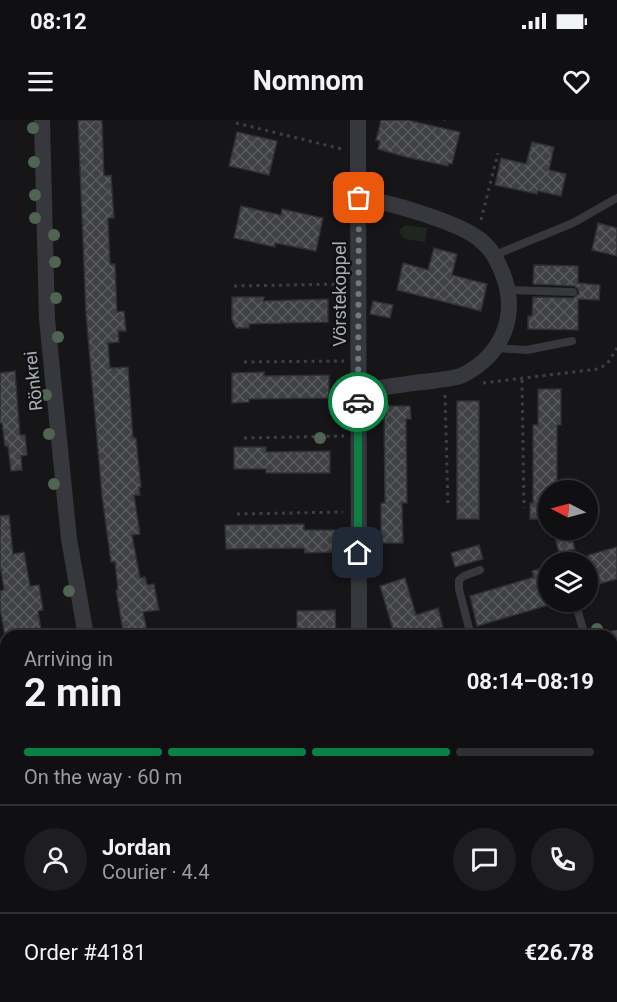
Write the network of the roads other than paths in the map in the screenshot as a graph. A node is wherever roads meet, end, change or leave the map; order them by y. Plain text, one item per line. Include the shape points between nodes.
1 (42, 120) edge
2 (358, 120) edge
3 (359, 198) junction
4 (617, 198) edge
5 (495, 255) junction
6 (509, 290) junction
7 (573, 292) dead end
8 (572, 340) dead end
9 (495, 348) junction
10 (358, 390) junction
11 (480, 570) dead end
12 (578, 612) edge
13 (85, 630) edge
14 (358, 630) edge
15 (469, 630) edge
16 (583, 630) edge

1 - 13 street, Rönkrei via 47,319 69,538
2 - 3 street, Vörstekoppel
3 - 5 street via 444,221 477,237
3 - 10 street, Vörstekoppel
4 - 5 lane via 573,223
5 - 6 street
6 - 7 lane
6 - 9 street via 510,314
8 - 9 lane via 527,350
9 - 10 street via 462,375
10 - 14 street, Vörstekoppel
11 - 15 lane via 459,580
12 - 16 lane

